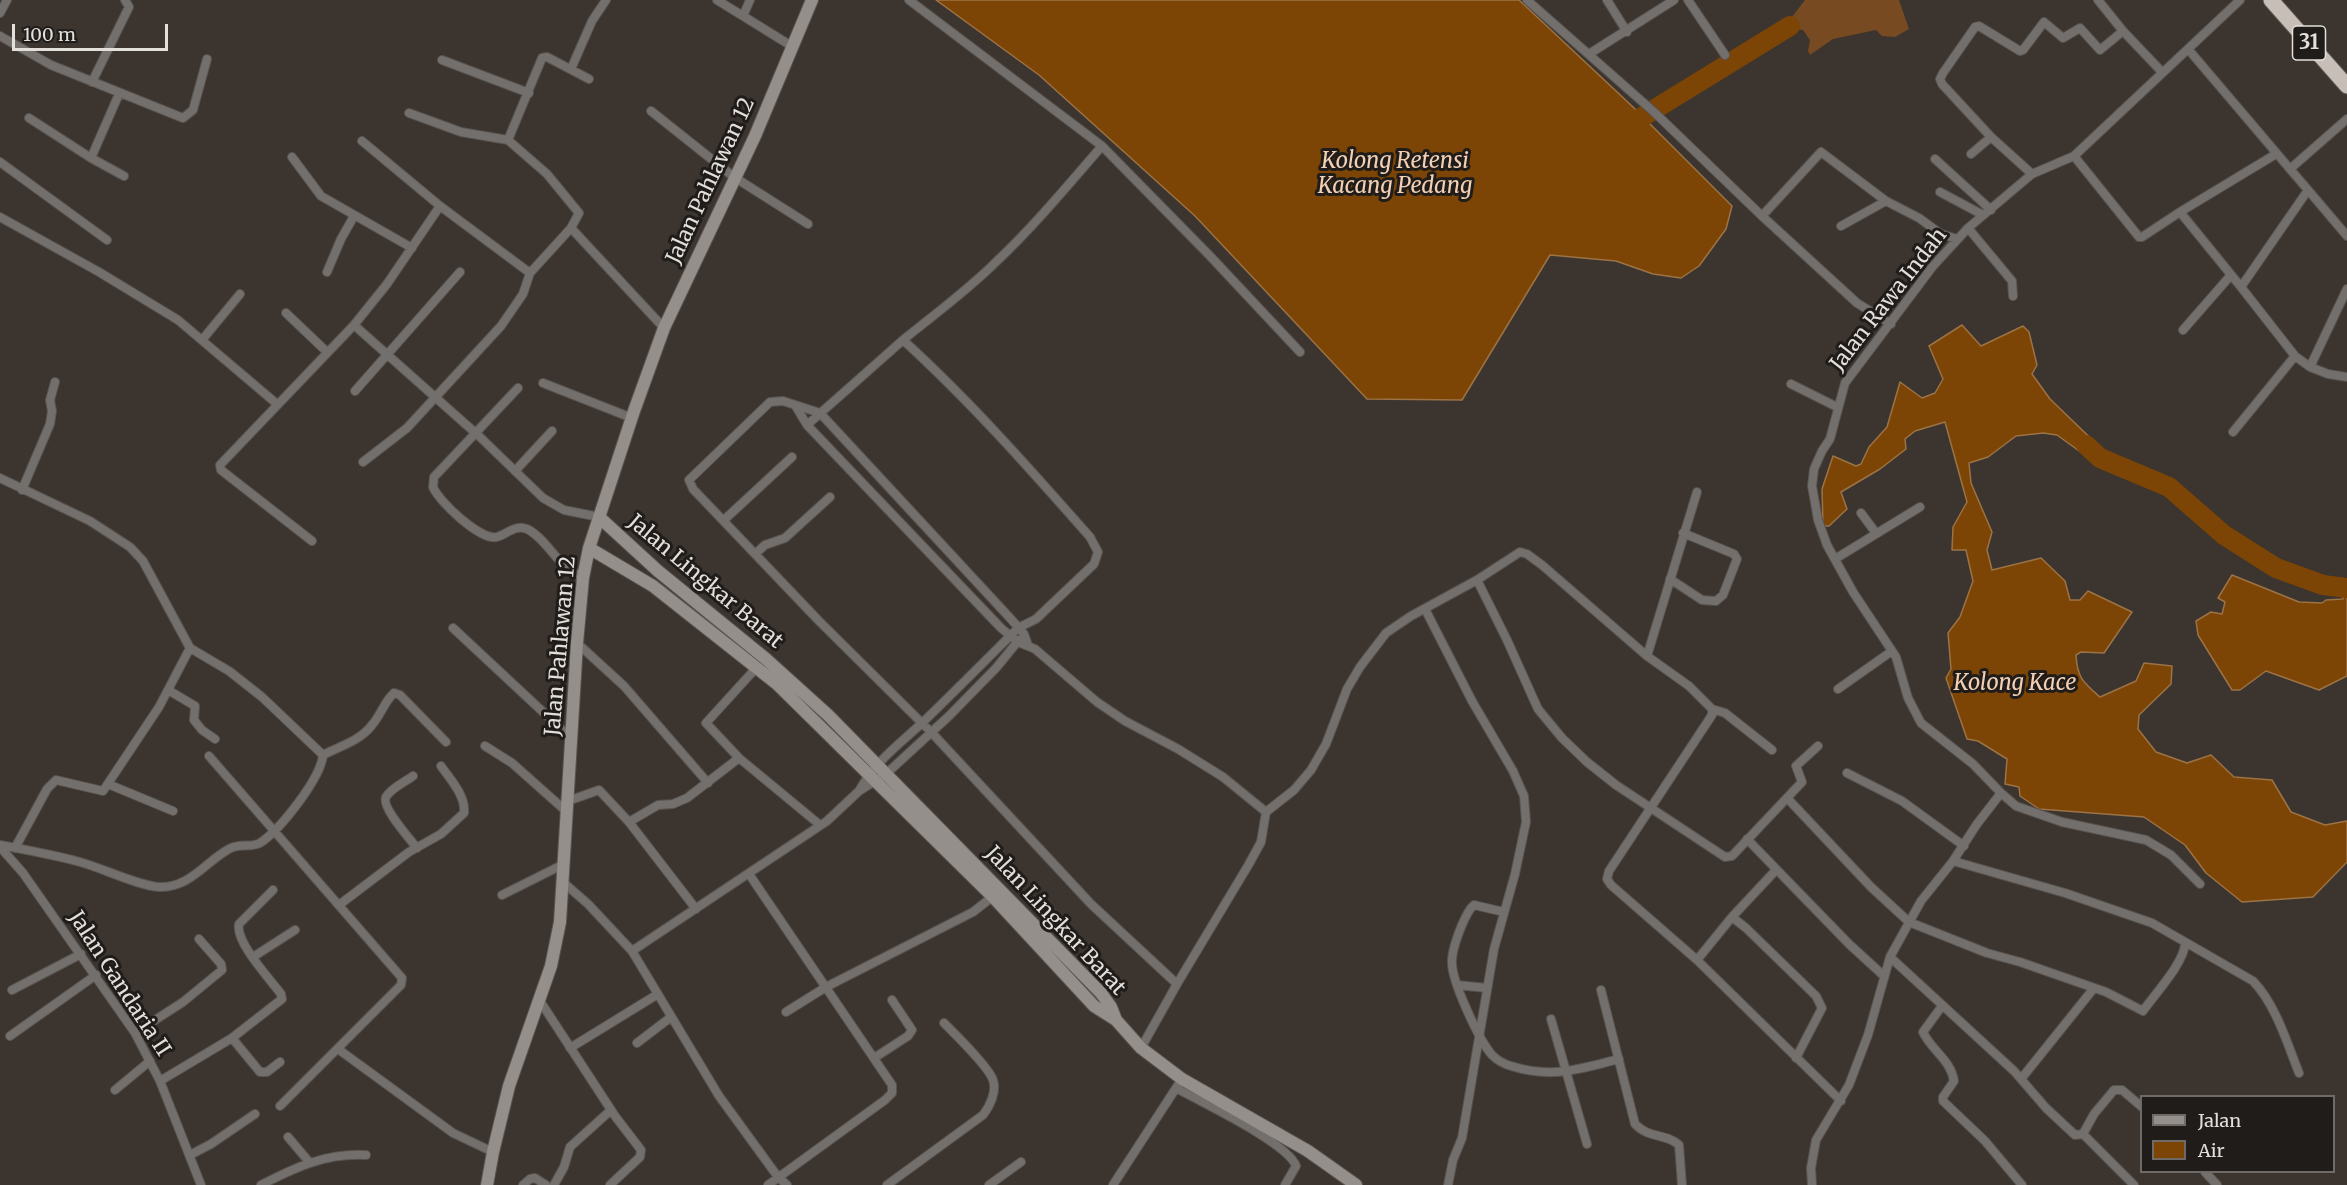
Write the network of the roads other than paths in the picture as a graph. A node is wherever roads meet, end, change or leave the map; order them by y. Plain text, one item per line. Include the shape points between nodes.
1 (7, 0) edge
2 (125, 0) edge
3 (606, 0) edge
4 (717, 0) edge
5 (750, 0) edge
6 (812, 0) edge
7 (909, 0) edge
8 (1527, 0) edge
9 (1608, 0) edge
10 (1674, 0) edge
11 (1688, 0) edge
12 (2098, 0) edge
13 (2240, 0) edge
14 (2278, 2) edge
15 (0, 13) edge
16 (743, 16) junction
17 (2123, 31) junction
18 (1628, 32) junction
19 (0, 36) edge
20 (793, 46) junction
21 (2188, 49) junction
22 (1589, 54) junction
23 (1725, 55) dead end
24 (207, 59) dead end
25 (442, 60) dead end
26 (571, 69) junction
27 (2162, 72) junction
28 (2344, 76) edge
29 (589, 79) dead end
30 (92, 82) junction
31 (529, 93) junction
32 (119, 94) junction
33 (651, 111) dead end
34 (409, 113) dead end
35 (29, 118) dead end
36 (2347, 120) edge
37 (1991, 137) junction
38 (508, 140) junction
39 (362, 141) dead end
40 (1102, 146) junction
41 (1971, 154) dead end
42 (2276, 154) junction
43 (2074, 156) junction
44 (292, 157) dead end
45 (91, 158) junction
46 (1935, 159) dead end
47 (0, 162) edge
48 (2290, 169) junction
49 (2032, 174) junction
50 (124, 176) dead end
51 (734, 177) junction
52 (2308, 190) junction
53 (1940, 192) dead end
54 (1886, 201) junction
55 (440, 206) junction
56 (2180, 212) junction
57 (1987, 213) junction
58 (354, 216) junction
59 (1761, 216) junction
60 (0, 217) edge
61 (808, 224) dead end
62 (1841, 226) dead end
63 (571, 228) junction
64 (1968, 228) junction
65 (2347, 236) edge
66 (1957, 239) junction
67 (107, 240) dead end
68 (412, 248) junction
69 (327, 272) dead end
70 (460, 272) dead end
71 (530, 273) junction
72 (2231, 275) junction
73 (2241, 287) junction
74 (2347, 290) edge
75 (240, 294) dead end
76 (2013, 296) dead end
77 (286, 313) dead end
78 (1891, 324) junction
79 (354, 325) junction
80 (664, 328) junction
81 (2183, 330) dead end
82 (202, 340) junction
83 (903, 340) junction
84 (327, 352) junction
85 (1300, 352) dead end
86 (388, 355) junction
87 (2295, 356) junction
88 (2310, 367) junction
89 (2347, 377) edge
90 (55, 382) dead end
91 (543, 383) dead end
92 (1791, 384) dead end
93 (518, 388) dead end
94 (355, 391) dead end
95 (435, 397) junction
96 (277, 404) junction
97 (795, 405) junction
98 (1837, 407) junction
99 (820, 413) junction
100 (632, 418) junction
101 (807, 425) junction
102 (552, 431) dead end
103 (2233, 432) dead end
104 (476, 433) junction
105 (792, 457) dead end
106 (363, 462) dead end
107 (515, 471) junction
108 (0, 478) edge
109 (22, 490) junction
110 (1697, 492) dead end
111 (830, 498) dead end
112 (1920, 507) dead end
113 (1861, 513) dead end
114 (599, 517) junction
115 (724, 520) junction
116 (1683, 533) junction
117 (1876, 533) junction
118 (312, 541) dead end
119 (589, 548) junction
120 (755, 554) junction
121 (1835, 559) junction
122 (583, 578) junction
123 (1670, 579) junction
124 (1477, 580) junction
125 (1425, 609) junction
126 (453, 628) dead end
127 (1021, 631) junction
128 (1010, 636) junction
129 (1018, 642) junction
130 (577, 643) junction
131 (1028, 645) junction
132 (190, 648) junction
133 (1892, 651) junction
134 (1647, 656) junction
135 (757, 667) junction
136 (1838, 689) dead end
137 (168, 690) junction
138 (1712, 709) junction
139 (922, 723) junction
140 (932, 733) junction
141 (215, 739) dead end
142 (572, 739) junction
143 (446, 742) dead end
144 (485, 746) dead end
145 (1818, 746) dead end
146 (1772, 750) dead end
147 (323, 755) junction
148 (209, 756) dead end
149 (739, 758) junction
150 (441, 766) dead end
151 (1847, 773) dead end
152 (877, 774) junction
153 (413, 776) dead end
154 (708, 783) junction
155 (108, 784) junction
156 (2001, 793) junction
157 (1788, 799) junction
158 (567, 806) junction
159 (1650, 808) junction
160 (173, 811) dead end
161 (1266, 812) junction
162 (629, 822) junction
163 (820, 825) junction
164 (274, 831) junction
165 (1747, 839) junction
166 (0, 846) edge
167 (1964, 846) junction
168 (15, 848) junction
169 (417, 848) junction
170 (1953, 861) junction
171 (564, 864) junction
172 (1776, 870) junction
173 (749, 874) junction
174 (564, 883) junction
175 (2200, 884) dead end
176 (273, 891) dead end
177 (997, 893) junction
178 (502, 895) dead end
179 (339, 906) junction
180 (696, 909) junction
181 (1504, 912) junction
182 (1732, 917) junction
183 (1909, 922) junction
184 (295, 930) dead end
185 (199, 939) dead end
186 (2185, 943) junction
187 (632, 951) junction
188 (81, 954) junction
189 (254, 957) junction
190 (1890, 957) junction
191 (1696, 960) junction
192 (96, 975) junction
193 (1884, 976) junction
194 (1177, 984) junction
195 (1457, 985) junction
196 (826, 987) junction
197 (1487, 988) junction
198 (2094, 988) junction
199 (12, 990) dead end
200 (1601, 990) dead end
201 (658, 994) junction
202 (892, 1000) dead end
203 (540, 1001) junction
204 (1942, 1006) junction
205 (786, 1011) dead end
206 (671, 1017) junction
207 (1551, 1019) dead end
208 (944, 1023) dead end
209 (135, 1033) junction
210 (1480, 1035) junction
211 (10, 1036) dead end
212 (232, 1038) junction
213 (637, 1043) dead end
214 (570, 1048) junction
215 (1141, 1048) junction
216 (338, 1049) junction
217 (874, 1058) junction
218 (1796, 1058) junction
219 (1618, 1059) junction
220 (150, 1061) junction
221 (280, 1062) dead end
222 (1567, 1072) junction
223 (2299, 1074) dead end
224 (2021, 1079) junction
225 (160, 1081) junction
226 (1179, 1084) junction
227 (115, 1090) dead end
228 (1841, 1101) junction
229 (2140, 1105) edge
230 (280, 1106) dead end
231 (611, 1110) junction
232 (255, 1114) dead end
233 (2083, 1134) junction
234 (288, 1137) dead end
235 (1587, 1144) dead end
236 (493, 1152) junction
237 (190, 1155) junction
238 (366, 1155) dead end
239 (1021, 1162) dead end
240 (310, 1163) junction
241 (2206, 1173) edge
242 (778, 1177) junction
243 (2132, 1184) edge
244 (201, 1185) edge
245 (261, 1185) edge
246 (487, 1185) edge
247 (523, 1185) edge
248 (546, 1185) edge
249 (554, 1185) edge
250 (610, 1185) edge
251 (768, 1185) edge
252 (787, 1185) edge
253 (887, 1185) edge
254 (989, 1185) edge
255 (1113, 1185) edge
256 (1285, 1185) edge
257 (1356, 1185) edge
258 (1448, 1185) edge
259 (1682, 1185) edge
260 (1812, 1185) edge
261 (2022, 1185) edge
262 (2217, 1185) edge

1 - 15 street
2 - 30 street via 129,8
3 - 26 street
4 - 16 street
5 - 16 street
6 - 20 street, Jalan Pahlawan 12
7 - 40 street
8 - 22 street
9 - 18 street
10 - 18 street
11 - 23 street
12 - 17 street
13 - 21 street, Jalan Rawa Indah
14 - 28 highway, 31
16 - 20 street
17 - 27 street
17 - 37 street via 2100,50 2080,28 2063,38 2044,22 2020,51 1979,26 1974,28 1940,79
18 - 22 street
19 - 30 street via 51,65
20 - 51 street, Jalan Pahlawan 12
21 - 27 street, Jalan Rawa Indah
21 - 42 street
22 - 59 street
24 - 32 street via 193,110 183,118
25 - 31 street
26 - 29 street
26 - 31 street via 542,58
27 - 43 street, Jalan Rawa Indah
30 - 32 street
31 - 38 street
32 - 45 street
33 - 51 street
34 - 38 street via 461,132
35 - 45 street
36 - 48 street
37 - 41 street
37 - 49 street
38 - 63 street via 547,174 575,207 579,213
39 - 55 street
40 - 83 street via 996,262
40 - 85 street
42 - 48 street
42 - 56 street
43 - 49 street, Jalan Rawa Indah
43 - 56 street via 2139,237
44 - 58 street via 321,196
45 - 50 street
46 - 57 street
47 - 67 street
48 - 52 street
49 - 57 street, Jalan Rawa Indah
51 - 61 street
51 - 80 street, Jalan Pahlawan 12
52 - 65 street
52 - 73 street
53 - 57 street
54 - 59 street via 1821,152
54 - 62 street
54 - 66 street via 1941,234
55 - 68 street
55 - 71 street
56 - 72 street
57 - 64 street, Jalan Rawa Indah
58 - 68 street
58 - 69 street
59 - 78 street via 1857,303
60 - 82 street via 178,320
63 - 71 street
63 - 80 street
64 - 66 street, Jalan Rawa Indah
64 - 76 street via 2012,281
66 - 78 street, Jalan Rawa Indah
68 - 79 street
70 - 86 street
71 - 95 street via 523,294 501,326
72 - 73 street
72 - 81 street
73 - 87 street
74 - 88 street
75 - 82 street
77 - 84 street
78 - 98 street, Jalan Rawa Indah via 1845,383
79 - 84 street
79 - 86 street
80 - 100 street, Jalan Pahlawan 12
82 - 96 street
83 - 99 street
83 - 127 street via 1012,451 1090,537 1098,552 1094,564
84 - 96 street
86 - 94 street
86 - 95 street
87 - 88 street
87 - 103 street
88 - 89 street
90 - 109 street via 50,424
91 - 100 street
92 - 98 street
93 - 104 street
95 - 104 street
95 - 106 street via 406,428
96 - 118 street via 224,460 221,470
97 - 99 street
97 - 101 street
97 - 115 street via 780,400 770,402 689,480
98 - 121 street, Jalan Rawa Indah via 1830,439 1814,469 1812,486 1823,534
99 - 101 street
99 - 127 street
100 - 114 street, Jalan Pahlawan 12
101 - 128 street
102 - 107 street
104 - 107 street
104 - 122 street via 434,477 434,491 482,535 497,537 525,528 533,532 567,568
105 - 115 street
107 - 114 street via 555,506
108 - 109 street
109 - 132 street via 90,522 130,547 143,561
110 - 116 street
111 - 120 street via 781,541 769,543
112 - 117 street
113 - 117 street
114 - 119 street, Jalan Pahlawan 12
114 - 152 street, Jalan Lingkar Barat via 828,715
115 - 120 street
116 - 123 street
116 - 123 street via 1734,554 1737,559 1723,595 1716,601 1702,600
117 - 121 street
119 - 122 street, Jalan Pahlawan 12
119 - 135 street, Jalan Lingkar Barat via 653,586
120 - 139 street
121 - 133 street
122 - 130 street, Jalan Pahlawan 12
123 - 134 street
124 - 125 street
124 - 134 street via 1523,552
124 - 159 street via 1538,709 1587,762
125 - 161 street via 1398,624 1376,645 1347,690 1326,744 1311,770
125 - 181 street via 1524,796 1526,822
126 - 142 street
127 - 128 street
127 - 129 street
127 - 131 street
128 - 129 street
128 - 139 street
129 - 131 street
129 - 140 street
130 - 142 street, Jalan Pahlawan 12
130 - 154 street via 624,686
131 - 161 street via 1097,702 1223,777
132 - 137 street
132 - 147 street via 262,696
133 - 136 street
133 - 156 street via 1921,723 1973,764
134 - 138 street via 1689,686
135 - 149 street via 706,722
135 - 152 street, Jalan Lingkar Barat
137 - 141 street via 195,706 194,720
137 - 155 street
138 - 146 street via 1725,713
138 - 159 street via 1712,715
139 - 140 street
139 - 152 street
140 - 152 street
140 - 194 street via 1091,904
142 - 158 street, Jalan Pahlawan 12
143 - 147 street via 394,693 370,728 352,742
144 - 158 street
145 - 157 street via 1796,766 1803,780
147 - 164 street via 306,792
148 - 164 street
149 - 154 street
149 - 163 street
150 - 169 street via 459,794 464,813 441,834
151 - 167 street via 1902,801
152 - 163 street
152 - 177 street, Jalan Lingkar Barat
153 - 169 street via 389,793 385,801
154 - 162 street via 681,802 658,804
155 - 160 street
155 - 168 street via 103,791 56,780 47,789
156 - 167 street
156 - 175 street via 2024,809 2062,822 2146,840 2171,855
157 - 165 street
157 - 183 street
158 - 162 street via 596,790 602,791
158 - 171 street, Jalan Pahlawan 12
159 - 165 street via 1725,857 1732,856
159 - 191 street via 1607,879
161 - 194 street via 1261,842 1250,864
162 - 180 street
163 - 173 street
164 - 168 street via 259,843 232,847 193,876 168,887
164 - 179 street
165 - 172 street
166 - 168 street
166 - 188 street, Jalan Gandaria II
167 - 170 street
169 - 179 street
170 - 183 street
170 - 186 street via 2065,892 2152,923
171 - 174 street, Jalan Pahlawan 12
171 - 178 street
172 - 182 street
172 - 193 street
173 - 180 street
173 - 196 street
174 - 187 street
174 - 203 street, Jalan Pahlawan 12 via 558,933
176 - 189 street via 239,924 240,936
177 - 196 street via 973,912
177 - 215 street, Jalan Lingkar Barat via 1101,993 1116,1020
179 - 216 street via 403,981
180 - 187 street
181 - 195 street via 1474,905 1468,912 1454,949 1452,963
181 - 197 street
182 - 191 street
182 - 218 street via 1820,1002 1819,1016
183 - 190 street
183 - 198 street
184 - 189 street
185 - 209 street via 222,970 183,1002
186 - 198 street via 2176,966 2143,1011
186 - 223 street via 2253,981 2263,992
187 - 201 street
188 - 192 street, Jalan Gandaria II
188 - 199 street
189 - 212 street via 282,999
190 - 193 street
190 - 204 street
191 - 218 street
192 - 209 street, Jalan Gandaria II
192 - 211 street
193 - 228 street via 1868,1035
194 - 215 street
195 - 197 street
195 - 210 street
196 - 205 street
196 - 217 street
197 - 210 street
198 - 224 street
200 - 219 street
201 - 206 street
201 - 214 street
202 - 217 street via 912,1030
203 - 214 street
203 - 236 street, Jalan Pahlawan 12 via 509,1086
204 - 224 street
204 - 261 street via 1923,1033 1953,1074 1954,1081 1943,1101 1985,1141
206 - 213 street
206 - 242 street via 719,1096
207 - 222 street
208 - 253 street via 993,1078 989,1108
209 - 220 street, Jalan Gandaria II
210 - 222 street via 1491,1054 1510,1066
210 - 258 street via 1462,1138
212 - 221 street via 260,1072 267,1072
212 - 225 street
214 - 231 street
215 - 226 street, Jalan Lingkar Barat
216 - 230 street
216 - 236 street via 453,1133
217 - 242 street via 892,1085 892,1093
218 - 228 street
219 - 222 street
219 - 259 street via 1635,1124 1647,1134 1679,1145
220 - 225 street, Jalan Gandaria II
220 - 227 street
222 - 235 street
224 - 233 street via 2071,1133
225 - 237 street, Jalan Gandaria II
226 - 255 street
226 - 256 street via 1292,1157 1296,1166
226 - 257 street, Jalan Lingkar Barat via 1308,1151
228 - 260 street via 1816,1140
229 - 233 street via 2122,1090 2114,1090
231 - 249 street via 570,1147
231 - 250 street via 641,1153
232 - 237 street
233 - 243 street
234 - 240 street
236 - 246 street, Jalan Pahlawan 12
237 - 244 street, Jalan Gandaria II
238 - 240 street via 344,1154
239 - 254 street
240 - 245 street
241 - 262 street
242 - 251 street
242 - 252 street
247 - 248 street via 535,1178

